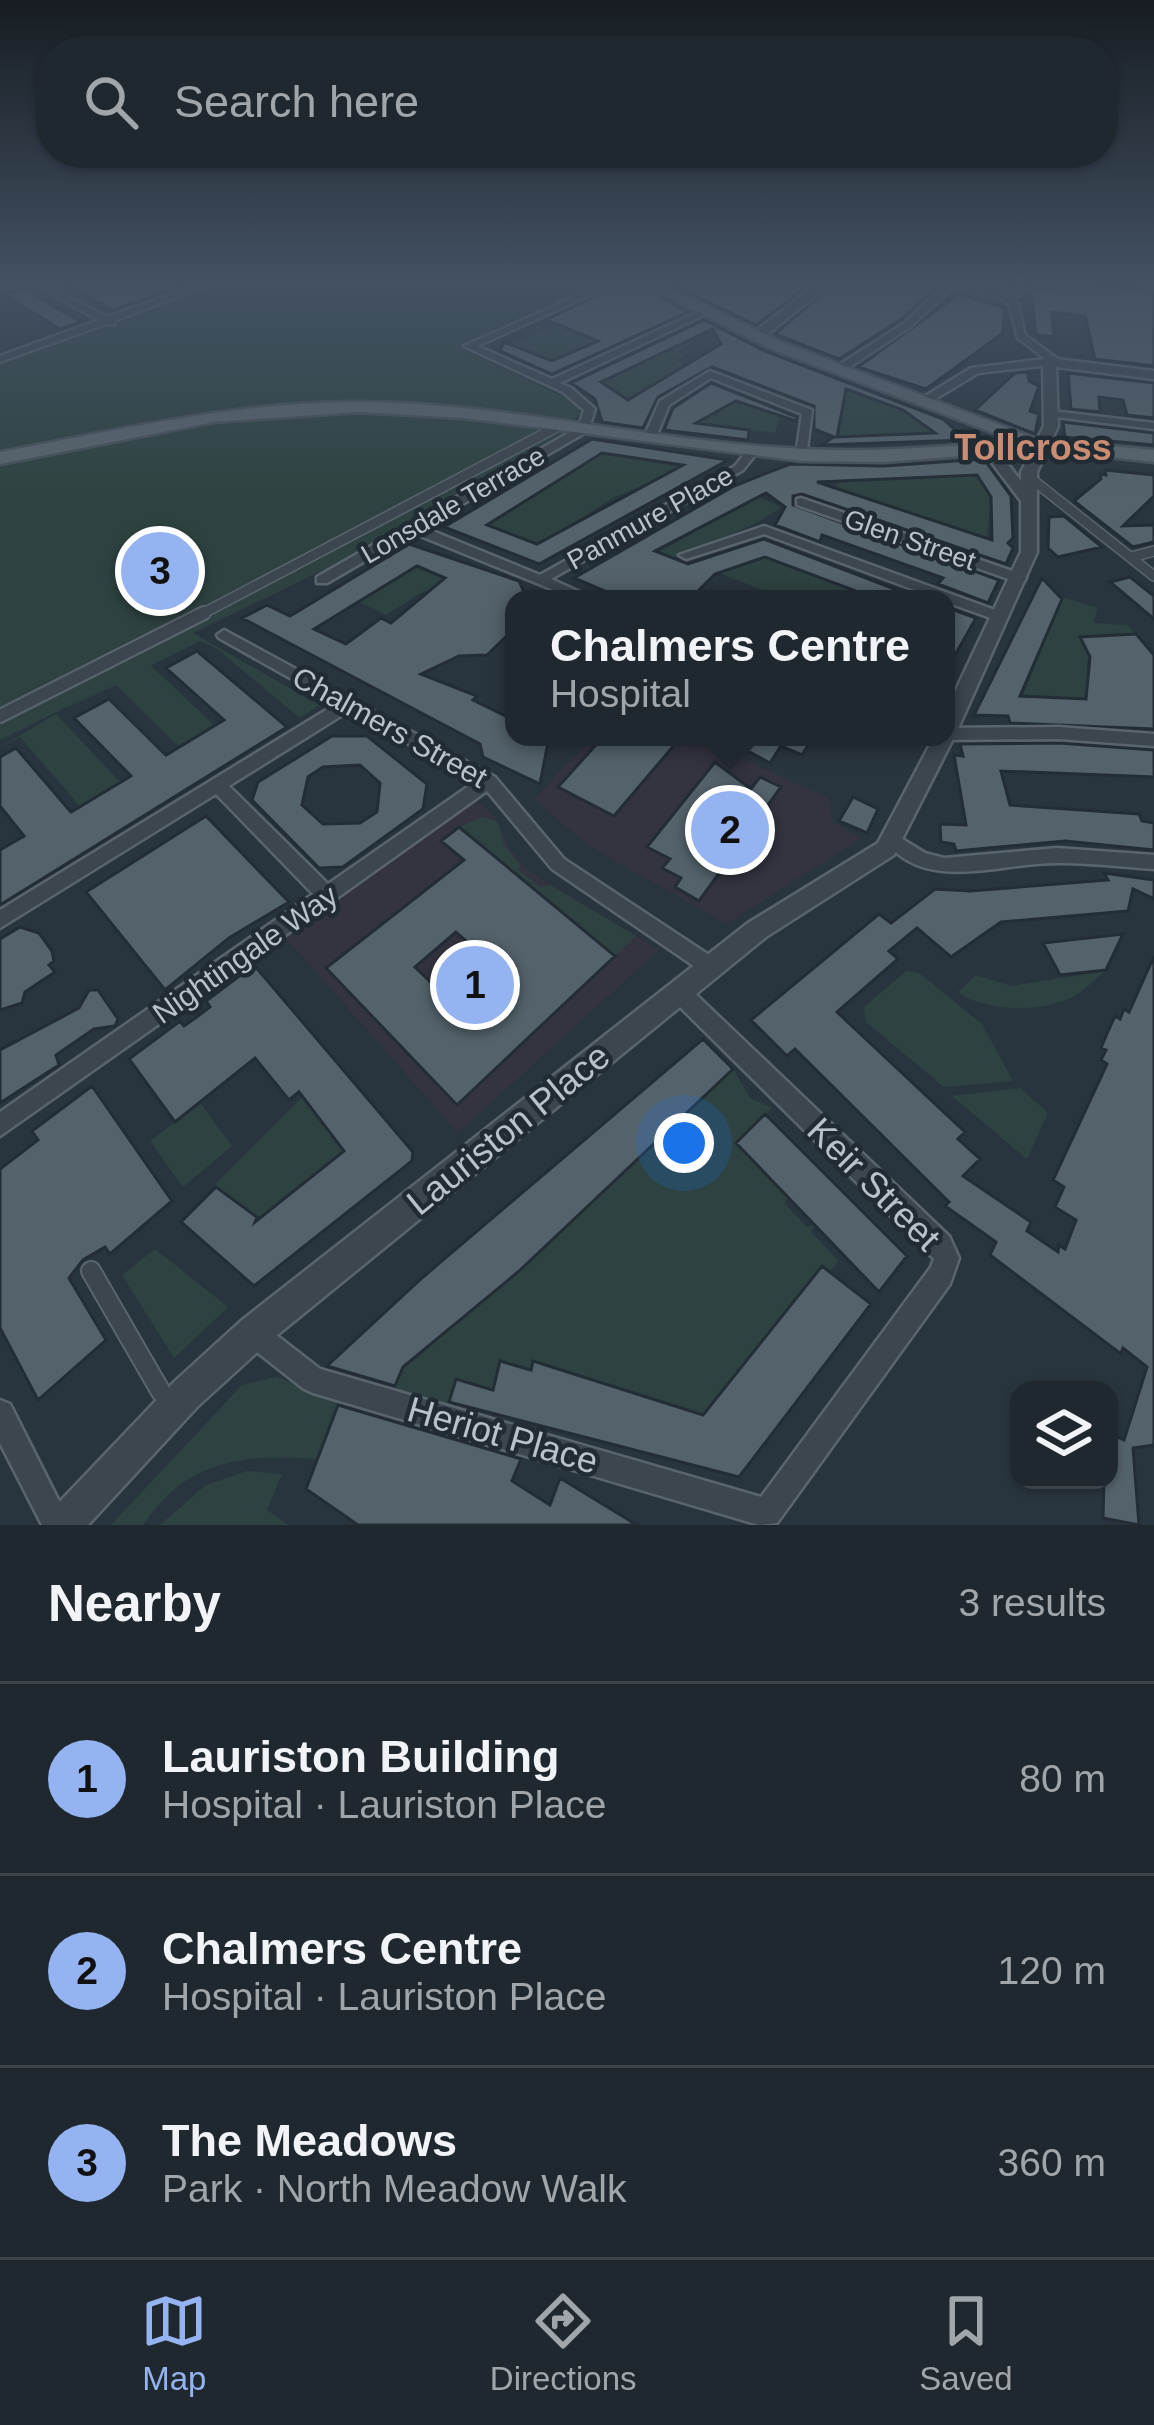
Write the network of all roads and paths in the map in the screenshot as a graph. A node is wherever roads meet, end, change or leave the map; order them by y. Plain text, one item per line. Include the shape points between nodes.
1 (487, 355) edge
2 (611, 355) edge
3 (806, 355) edge
4 (861, 355) edge
5 (1044, 355) edge
6 (1052, 362) junction
7 (841, 368) junction
8 (1154, 375) edge
9 (552, 382) junction
10 (932, 401) junction
11 (1052, 414) junction
12 (961, 422) junction
13 (560, 425) junction
14 (1154, 426) edge
15 (584, 429) junction
16 (650, 436) junction
17 (1033, 445) junction
18 (753, 450) junction
19 (990, 451) junction
20 (802, 455) junction
21 (1154, 456) edge
22 (0, 458) edge
23 (1154, 466) edge
24 (1030, 477) junction
25 (801, 502) dead end
26 (1031, 505) junction
27 (413, 528) junction
28 (1154, 551) edge
29 (686, 555) dead end
30 (1130, 557) junction
31 (1154, 576) edge
32 (1019, 578) junction
33 (322, 580) dead end
34 (540, 580) junction
35 (565, 590) edge
36 (927, 590) edge
37 (955, 600) edge
38 (1000, 617) junction
39 (224, 635) dead end
40 (349, 703) junction
41 (958, 706) junction
42 (955, 713) edge
43 (0, 716) edge
44 (1018, 732) junction
45 (955, 735) edge
46 (1154, 740) edge
47 (940, 746) edge
48 (489, 782) junction
49 (217, 785) junction
50 (894, 841) junction
51 (1154, 862) edge
52 (328, 897) junction
53 (0, 920) edge
54 (711, 967) junction
55 (680, 992) junction
56 (0, 1125) edge
57 (91, 1271) dead end
58 (253, 1333) junction
59 (161, 1392) dead end
60 (0, 1414) edge
61 (766, 1513) joint
62 (60, 1525) edge

1 - 9 street
2 - 9 street
3 - 7 main road
4 - 7 street
5 - 6 street
6 - 8 street
6 - 10 street via 968,374
6 - 11 street, Lauriston Place
7 - 10 main road
9 - 15 street via 588,406
10 - 12 main road
10 - 17 main road
11 - 14 street
11 - 17 street, Lauriston Place
12 - 17 main road
12 - 19 main road
13 - 15 main road
13 - 22 main road via 315,407 214,417
13 - 43 street
15 - 16 main road
15 - 27 street, Lonsdale Terrace
16 - 18 main road
16 - 20 street via 664,403 710,374 808,412
17 - 19 main road
17 - 21 main road
17 - 23 main road
17 - 24 street, Lauriston Place
18 - 20 main road
18 - 34 street, Panmure Place via 739,468
19 - 20 main road
19 - 26 street
24 - 26 street, Lauriston Place
24 - 30 street
25 - 32 street, Glen Street
26 - 32 street, Lauriston Place
27 - 33 street, Lonsdale Terrace
27 - 34 street
28 - 30 street
29 - 36 street via 764,530
30 - 31 street
32 - 38 street, Lauriston Place
34 - 35 street
37 - 38 street
38 - 41 street, Lauriston Place
39 - 40 street, Chalmers Street
40 - 48 street, Chalmers Street
40 - 49 street
41 - 42 street, Lauriston Place
41 - 44 street via 975,721
44 - 45 street
44 - 46 street
47 - 50 street, Lauriston Place
48 - 52 street, Nightingale Way
48 - 54 street, Chalmers Street via 558,864
49 - 52 street
49 - 53 street
50 - 51 street via 944,865 1057,855
50 - 54 street, Lauriston Place
52 - 56 street, Nightingale Way
54 - 55 street, Lauriston Place
55 - 58 street, Lauriston Place
55 - 61 street, Keir Street via 946,1258
57 - 59 street
58 - 61 street, Heriot Place via 313,1380
58 - 62 street, Lauriston Place
60 - 62 street

